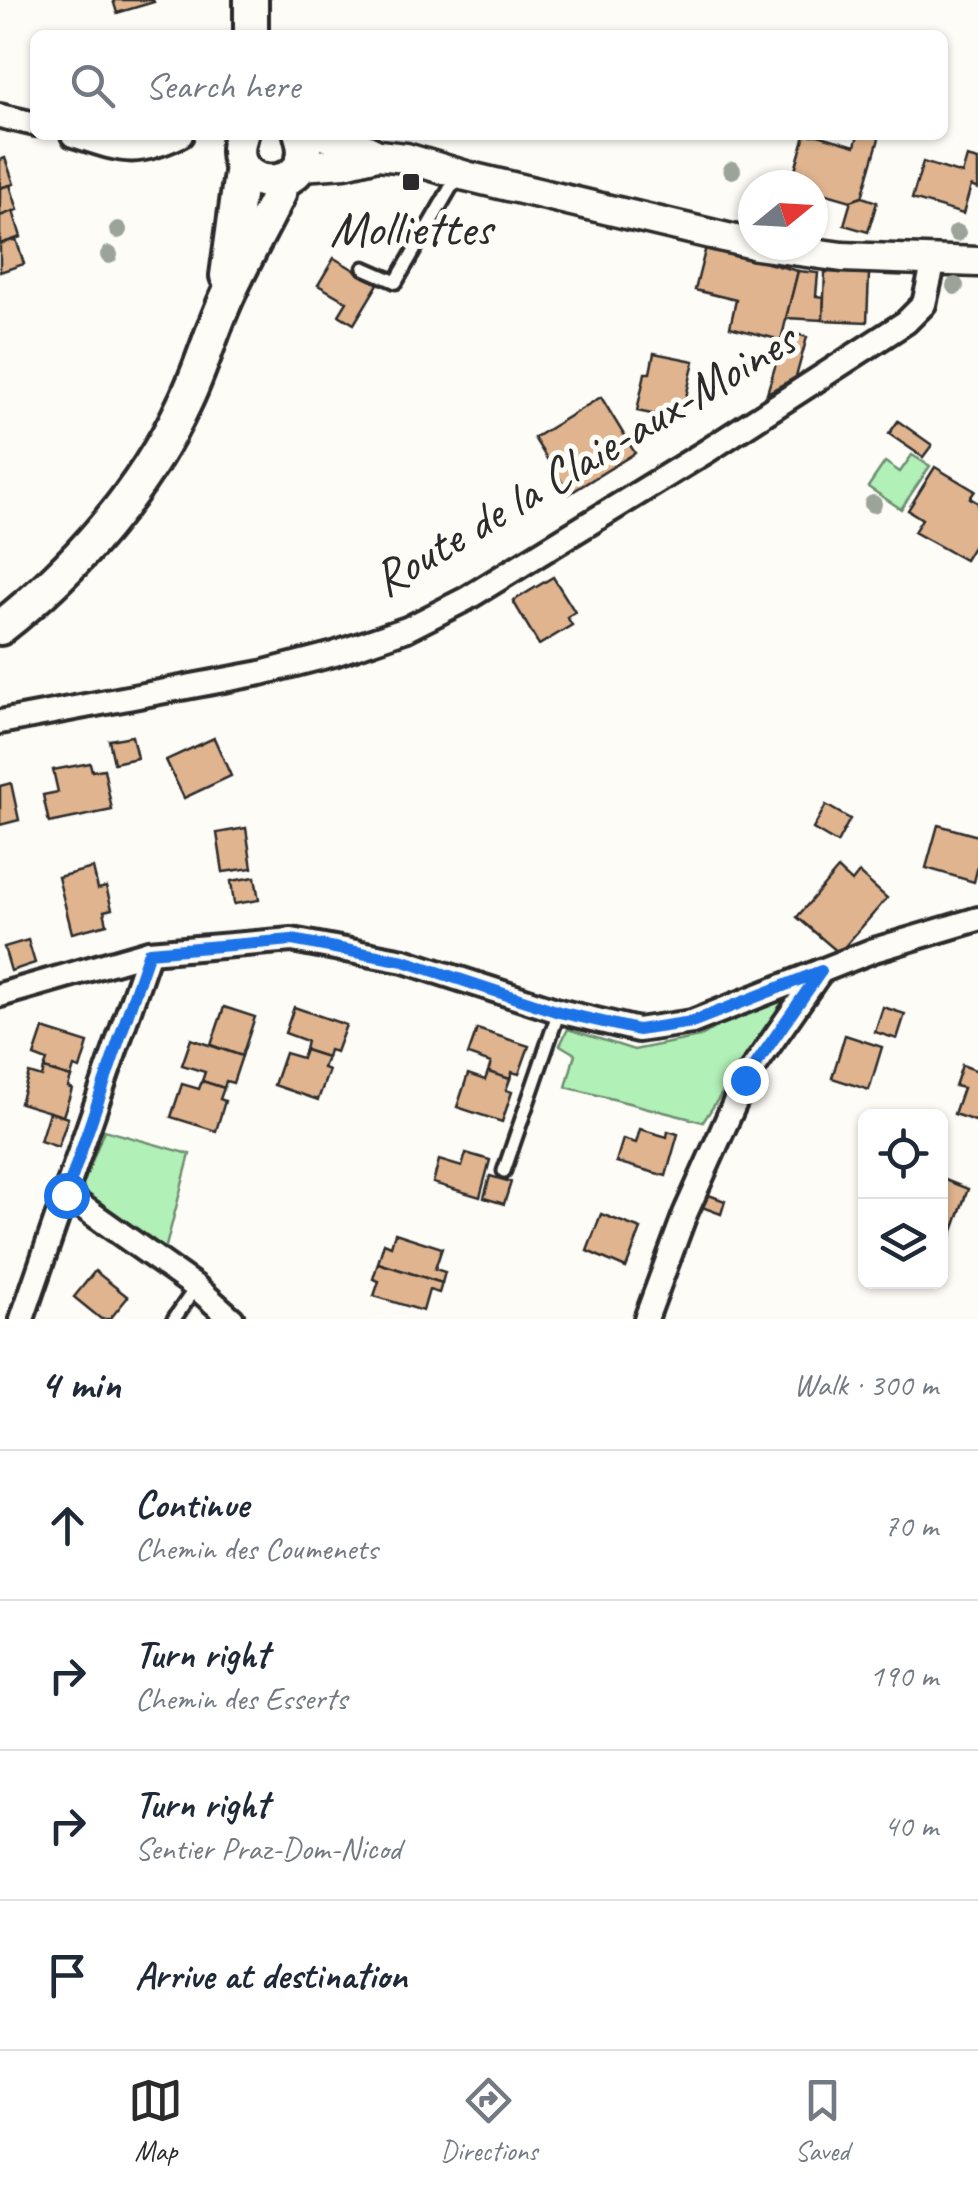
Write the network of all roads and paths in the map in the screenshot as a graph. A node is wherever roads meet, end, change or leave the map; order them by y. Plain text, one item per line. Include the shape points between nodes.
1 (251, 0) edge
2 (268, 0) edge
3 (251, 30) edge
4 (269, 30) edge
5 (0, 116) edge
6 (30, 123) edge
7 (89, 140) edge
8 (170, 140) edge
9 (347, 140) edge
10 (242, 150) edge
11 (378, 155) junction
12 (294, 161) edge
13 (466, 176) junction
14 (738, 241) edge
15 (828, 256) edge
16 (934, 260) junction
17 (978, 262) edge
18 (364, 268) dead end
19 (222, 310) junction
20 (0, 628) edge
21 (2, 718) edge
22 (978, 920) edge
23 (149, 952) junction
24 (821, 971) junction
25 (0, 996) edge
26 (559, 1012) junction
27 (504, 1171) dead end
28 (66, 1195) junction
29 (196, 1288) junction
30 (22, 1319) edge
31 (174, 1319) edge
32 (232, 1319) edge
33 (646, 1319) edge

1 - 3 main road
2 - 4 main road
5 - 6 street
7 - 8 street via 122,150
9 - 11 street
10 - 12 main road via 259,180
10 - 19 main road
11 - 12 street via 344,163
11 - 13 street
12 - 19 main road
13 - 14 street
13 - 18 lane via 451,187 396,282
15 - 16 street
16 - 17 street
16 - 21 street, Route de la Claie-aux-Moines via 924,304 906,322 466,599 407,629 261,672
19 - 20 main road via 184,406 122,505 45,591
22 - 24 street
23 - 25 street
23 - 26 street via 292,940 404,961
23 - 28 street
24 - 26 street via 692,1022 638,1030
24 - 33 street via 745,1080
26 - 27 lane
28 - 29 street
28 - 30 street
29 - 31 lane
29 - 32 street

